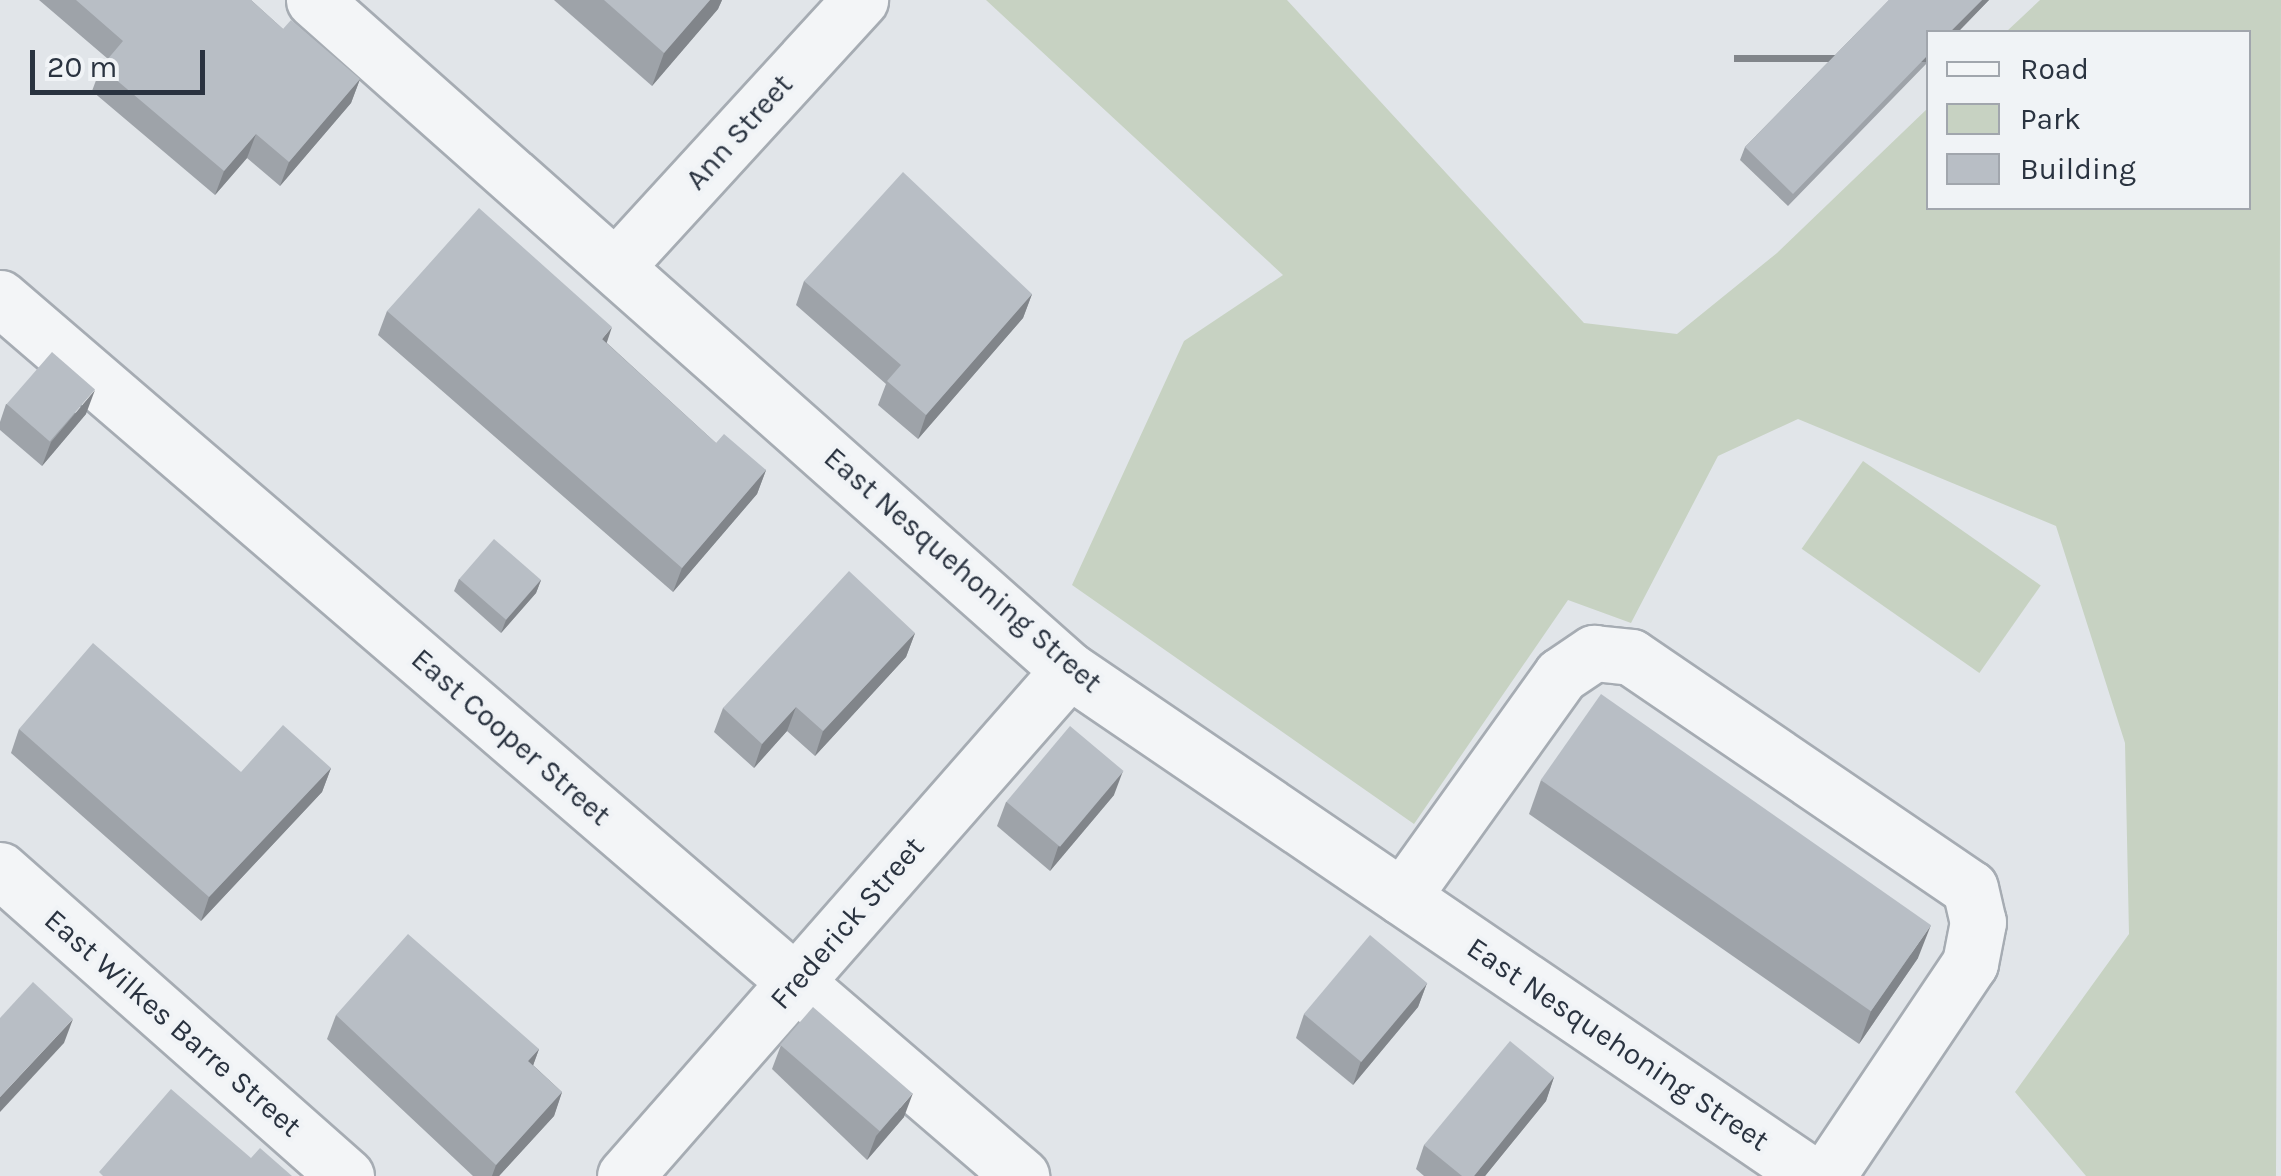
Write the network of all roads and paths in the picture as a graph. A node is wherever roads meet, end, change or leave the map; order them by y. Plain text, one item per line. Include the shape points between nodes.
1 (314, 0) edge
2 (860, 0) edge
3 (618, 263) junction
4 (0, 298) edge
5 (1068, 670) junction
6 (0, 870) edge
7 (1402, 897) junction
8 (796, 982) junction
9 (346, 1176) edge
10 (625, 1176) edge
11 (1022, 1176) edge
12 (1812, 1176) edge
13 (1827, 1176) edge

1 - 3 street, East Nesquehoning Street
2 - 3 street, Ann Street
3 - 5 street, East Nesquehoning Street
4 - 8 street, East Cooper Street
5 - 7 street, East Nesquehoning Street
5 - 8 street, Frederick Street
6 - 9 street, East Wilkes Barre Street
7 - 12 street, East Nesquehoning Street
7 - 13 street via 1561,674 1594,653 1631,657 1970,888 1978,922 1970,962
8 - 10 street, Frederick Street
8 - 11 street, East Cooper Street

